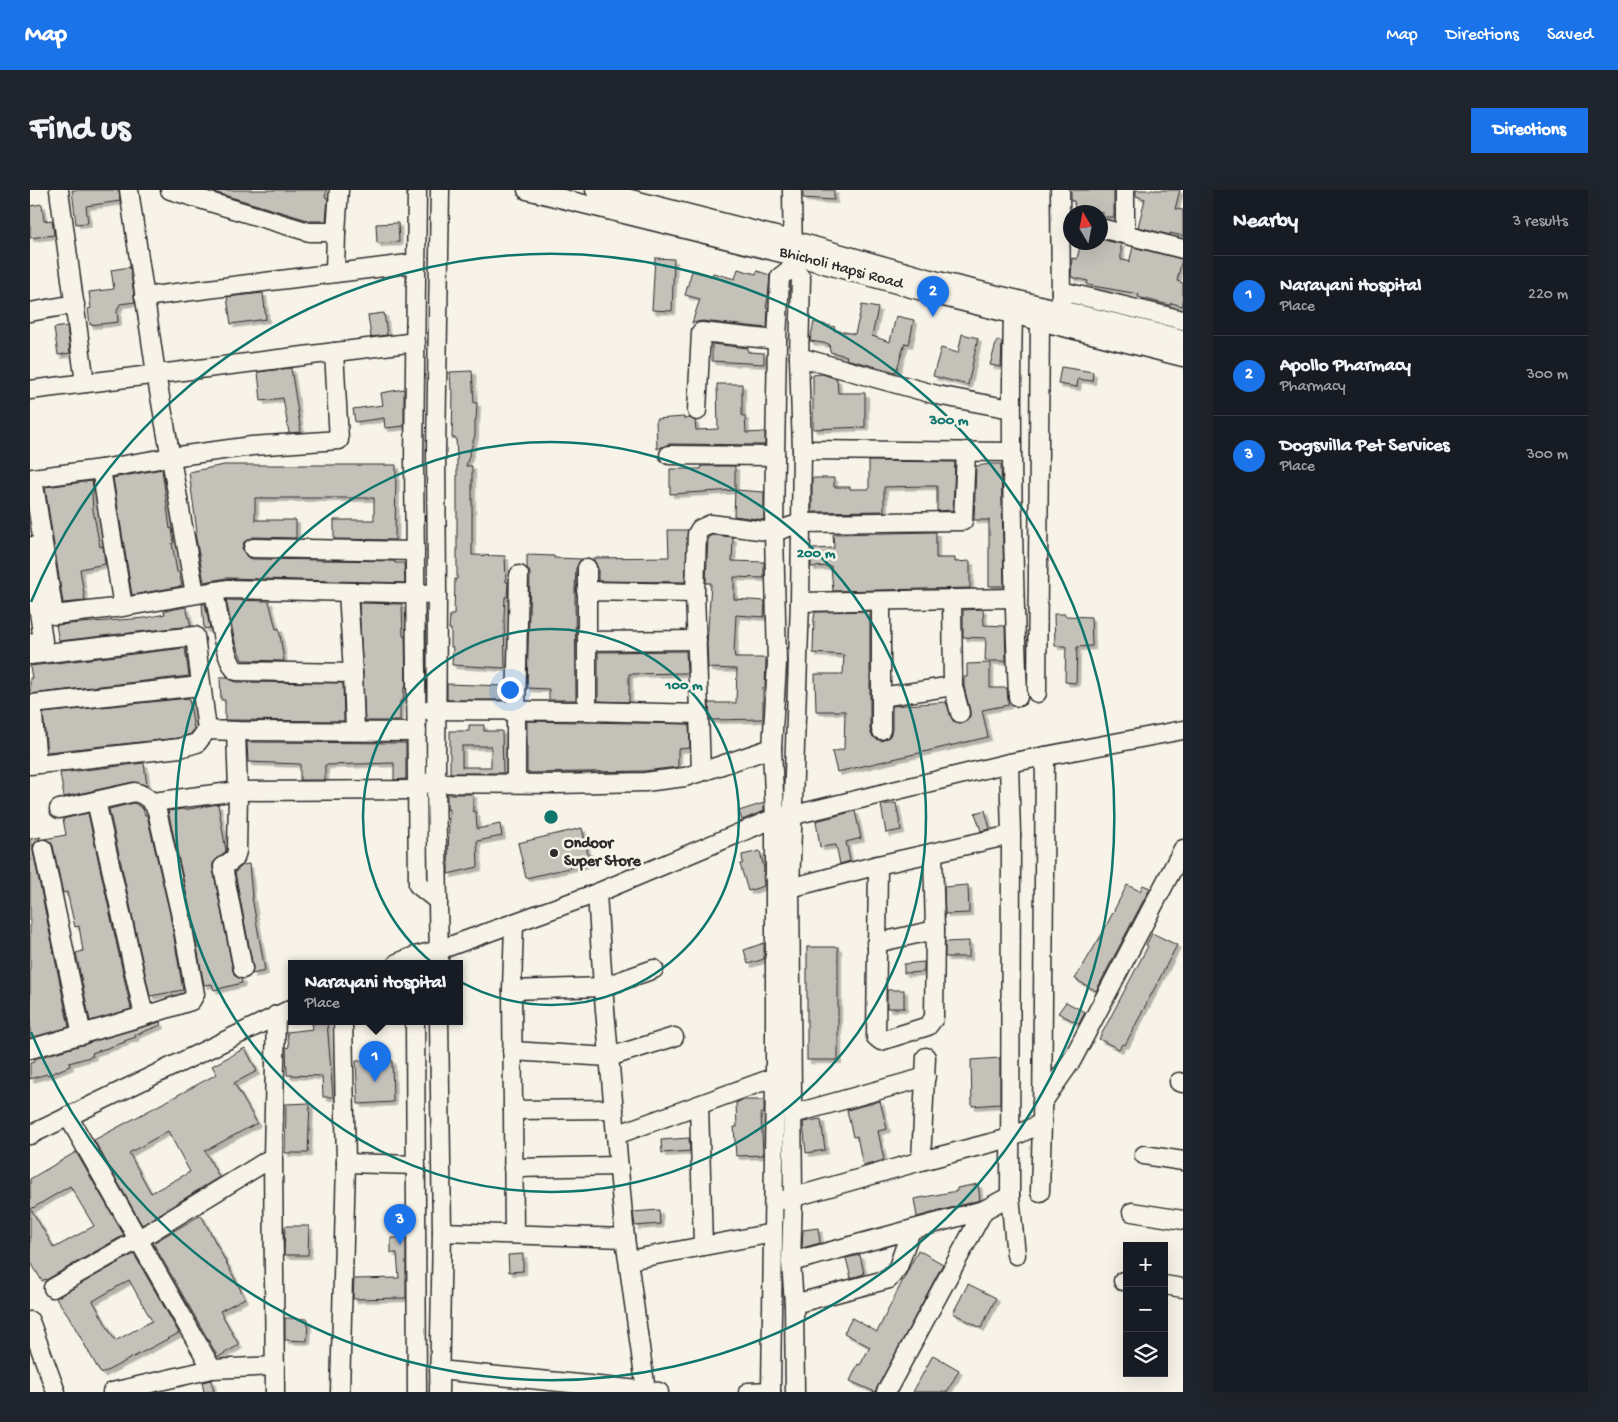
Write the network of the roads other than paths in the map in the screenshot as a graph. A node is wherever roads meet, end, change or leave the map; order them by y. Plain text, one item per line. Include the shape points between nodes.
1 (59, 190) edge
2 (129, 190) edge
3 (170, 190) edge
4 (339, 190) edge
5 (417, 190) edge
6 (440, 190) edge
7 (527, 190) edge
8 (595, 190) edge
9 (792, 190) edge
10 (1060, 190) edge
11 (1125, 190) edge
12 (208, 195) edge
13 (1063, 207) edge
14 (1108, 230) edge
15 (336, 232) junction
16 (1125, 234) junction
17 (1063, 248) edge
18 (1183, 249) edge
19 (793, 254) junction
20 (416, 263) junction
21 (335, 272) junction
22 (1060, 291) junction
23 (144, 297) junction
24 (74, 304) junction
25 (1060, 310) junction
26 (30, 312) edge
27 (1013, 314) junction
28 (1183, 320) edge
29 (1040, 321) junction
30 (1183, 339) edge
31 (777, 340) junction
32 (416, 342) junction
33 (334, 352) junction
34 (799, 357) junction
35 (1183, 357) edge
36 (156, 374) junction
37 (85, 383) junction
38 (30, 390) edge
39 (1011, 409) junction
40 (697, 410) dead end
41 (802, 450) junction
42 (966, 451) junction
43 (1012, 452) junction
44 (669, 455) dead end
45 (170, 456) junction
46 (775, 456) junction
47 (101, 469) junction
48 (31, 478) edge
49 (801, 523) junction
50 (774, 532) junction
51 (252, 548) dead end
52 (415, 551) junction
53 (31, 555) edge
54 (587, 568) dead end
55 (519, 575) dead end
56 (214, 591) junction
57 (586, 591) junction
58 (348, 592) junction
59 (416, 593) junction
60 (696, 593) junction
61 (195, 594) junction
62 (437, 594) junction
63 (1014, 598) junction
64 (952, 599) junction
65 (800, 602) junction
66 (881, 602) junction
67 (123, 606) junction
68 (697, 640) junction
69 (586, 641) junction
70 (30, 643) edge
71 (30, 654) edge
72 (353, 673) junction
73 (200, 686) junction
74 (953, 686) junction
75 (1037, 693) dead end
76 (881, 697) junction
77 (1018, 697) dead end
78 (417, 710) junction
79 (437, 711) junction
80 (587, 711) junction
81 (516, 712) junction
82 (960, 713) dead end
83 (699, 714) junction
84 (207, 730) junction
85 (881, 730) dead end
86 (1183, 730) edge
87 (236, 731) junction
88 (355, 731) junction
89 (417, 732) junction
90 (772, 748) junction
91 (1044, 756) junction
92 (1009, 763) junction
93 (34, 764) edge
94 (701, 772) junction
95 (436, 783) junction
96 (516, 783) junction
97 (418, 786) junction
98 (238, 791) junction
99 (96, 800) junction
100 (153, 802) junction
101 (59, 809) dead end
102 (794, 815) junction
103 (774, 818) junction
104 (1011, 834) junction
105 (43, 849) dead end
106 (933, 852) junction
107 (1181, 860) edge
108 (878, 865) junction
109 (790, 888) junction
110 (597, 893) junction
111 (438, 901) junction
112 (514, 923) junction
113 (935, 930) junction
114 (876, 943) junction
115 (439, 957) edge
116 (415, 960) edge
117 (243, 969) dead end
118 (654, 969) dead end
119 (603, 987) junction
120 (512, 990) junction
121 (284, 1012) edge
122 (144, 1016) junction
123 (343, 1025) edge
124 (415, 1025) edge
125 (440, 1025) edge
126 (82, 1035) junction
127 (674, 1037) dead end
128 (30, 1049) edge
129 (512, 1051) junction
130 (609, 1057) junction
131 (926, 1057) dead end
132 (775, 1077) junction
133 (926, 1077) junction
134 (1042, 1102) junction
135 (699, 1105) junction
136 (614, 1109) junction
137 (513, 1110) junction
138 (792, 1114) junction
139 (68, 1116) junction
140 (1042, 1123) junction
141 (30, 1135) edge
142 (616, 1135) junction
143 (1010, 1138) junction
144 (1144, 1155) dead end
145 (273, 1157) junction
146 (921, 1161) junction
147 (1183, 1161) edge
148 (346, 1163) junction
149 (416, 1165) junction
150 (619, 1166) junction
151 (513, 1168) junction
152 (1040, 1192) dead end
153 (1010, 1196) junction
154 (793, 1198) junction
155 (773, 1202) junction
156 (984, 1210) junction
157 (1132, 1212) dead end
158 (1183, 1220) edge
159 (911, 1230) junction
160 (442, 1232) junction
161 (773, 1233) junction
162 (514, 1234) junction
163 (625, 1238) junction
164 (139, 1239) junction
165 (703, 1246) junction
166 (1016, 1255) dead end
167 (629, 1260) junction
168 (791, 1262) junction
169 (1168, 1286) edge
170 (53, 1288) dead end
171 (1183, 1288) edge
172 (794, 1304) junction
173 (32, 1330) edge
174 (275, 1366) junction
175 (212, 1368) junction
176 (440, 1370) junction
177 (531, 1385) edge
178 (610, 1390) edge
179 (653, 1391) edge
180 (771, 1391) edge
181 (56, 1392) edge
182 (112, 1392) edge
183 (275, 1392) edge
184 (340, 1392) edge
185 (417, 1392) edge
186 (439, 1392) edge
187 (748, 1392) edge
188 (794, 1392) edge
189 (886, 1392) edge

1 - 24 street
2 - 23 street
3 - 12 street
4 - 15 street
5 - 20 street
6 - 62 street
7 - 19 street, Bhicholi Hapsi Road
8 - 19 street
9 - 19 street
10 - 13 street
11 - 16 street
12 - 15 street via 309,232
14 - 16 street
15 - 21 street
16 - 18 street
17 - 22 street
19 - 25 street via 938,281
19 - 27 street, Bhicholi Hapsi Road
19 - 31 street via 780,277
19 - 34 street via 801,278
20 - 21 street
20 - 32 street
21 - 23 street
22 - 25 street
22 - 28 street
23 - 36 street
24 - 26 street
24 - 37 street
25 - 30 street
27 - 29 street, Bhicholi Hapsi Road
27 - 39 street
29 - 35 street, Bhicholi Hapsi Road
29 - 75 street
31 - 40 street via 701,332
31 - 46 street
32 - 33 street
32 - 52 street
33 - 36 street
33 - 45 street via 339,440
34 - 39 street via 937,395
34 - 41 street
36 - 37 street
36 - 45 street
37 - 38 street
39 - 43 street
41 - 42 street
41 - 49 street
42 - 43 street
42 - 49 street via 963,522
43 - 63 street
44 - 46 street
45 - 47 street
45 - 61 street
46 - 50 street
47 - 48 street
47 - 67 street
48 - 67 street via 54,615
49 - 50 street
49 - 65 street
50 - 60 street via 711,524 700,529 697,534
50 - 90 street via 777,663
51 - 52 street
52 - 59 street
53 - 70 street via 43,641
54 - 57 street
55 - 81 street
56 - 58 street
56 - 61 street
56 - 72 street via 227,652 236,671
57 - 60 street
57 - 69 street
58 - 59 street
58 - 72 street
59 - 62 street
59 - 78 street
60 - 68 street
61 - 67 street
62 - 79 street
63 - 64 street
63 - 77 street
64 - 66 street
64 - 74 street
65 - 66 street
65 - 102 street
66 - 76 street
68 - 69 street
68 - 83 street
69 - 80 street
71 - 73 street via 195,636
72 - 88 street
73 - 84 street
73 - 93 street via 32,704
74 - 76 street
74 - 82 street
76 - 85 street
78 - 79 street
78 - 89 street
79 - 81 street
79 - 95 street
80 - 81 street
80 - 83 street
81 - 96 street
83 - 94 street
84 - 87 street
84 - 93 street via 197,743 180,748
86 - 91 street
87 - 88 street
87 - 98 street
88 - 89 street
89 - 97 street
90 - 94 street
90 - 103 street
91 - 92 street
91 - 134 street
92 - 102 street
92 - 104 street
94 - 96 street via 645,782
95 - 96 street
95 - 97 street
95 - 111 street
97 - 98 street
97 - 111 street via 418,886
98 - 100 street
98 - 117 street via 237,851 235,858 223,867
99 - 100 street via 136,792
99 - 101 street
99 - 122 street
100 - 122 street via 178,903 195,994 191,1000
102 - 103 street
102 - 109 street
103 - 110 street
103 - 132 street
104 - 106 street
104 - 143 street
105 - 126 street
106 - 108 street
106 - 113 street
107 - 134 street via 1072,1060
108 - 109 street
108 - 114 street
109 - 138 street
110 - 112 street
110 - 119 street
111 - 115 street
112 - 115 street
112 - 120 street
113 - 114 street
113 - 114 street via 934,1018 928,1026 881,1041 876,1037
115 - 116 street
118 - 119 street
119 - 120 street
119 - 130 street
120 - 129 street
121 - 139 street
121 - 145 street
122 - 126 street
123 - 148 street
124 - 149 street
125 - 160 street
126 - 128 street
127 - 130 street
129 - 130 street
129 - 137 street
130 - 136 street
131 - 133 street
132 - 135 street
132 - 155 street
133 - 138 street
133 - 146 street
134 - 140 street
135 - 142 street
135 - 165 street
136 - 137 street
136 - 142 street
137 - 151 street
138 - 154 street
139 - 141 street
139 - 164 street
140 - 143 street
140 - 152 street
142 - 150 street
143 - 146 street
143 - 153 street
144 - 147 street
145 - 164 street
145 - 174 street
146 - 154 street
148 - 149 street
148 - 184 street
149 - 185 street
150 - 151 street
150 - 163 street
151 - 162 street
153 - 156 street
153 - 166 street
154 - 155 street
154 - 168 street
155 - 161 street
156 - 159 street
156 - 189 street
157 - 158 street
159 - 168 street
159 - 172 street via 898,1267 889,1279
160 - 162 street
160 - 176 street
161 - 165 street
161 - 180 street
162 - 163 street
163 - 167 street
164 - 170 street
164 - 175 street
165 - 167 street
167 - 179 street
168 - 172 street
169 - 171 street
172 - 188 street
173 - 181 street
174 - 175 street
174 - 183 street
175 - 182 street
176 - 177 street
176 - 186 street
177 - 178 street
178 - 179 street
180 - 187 street

